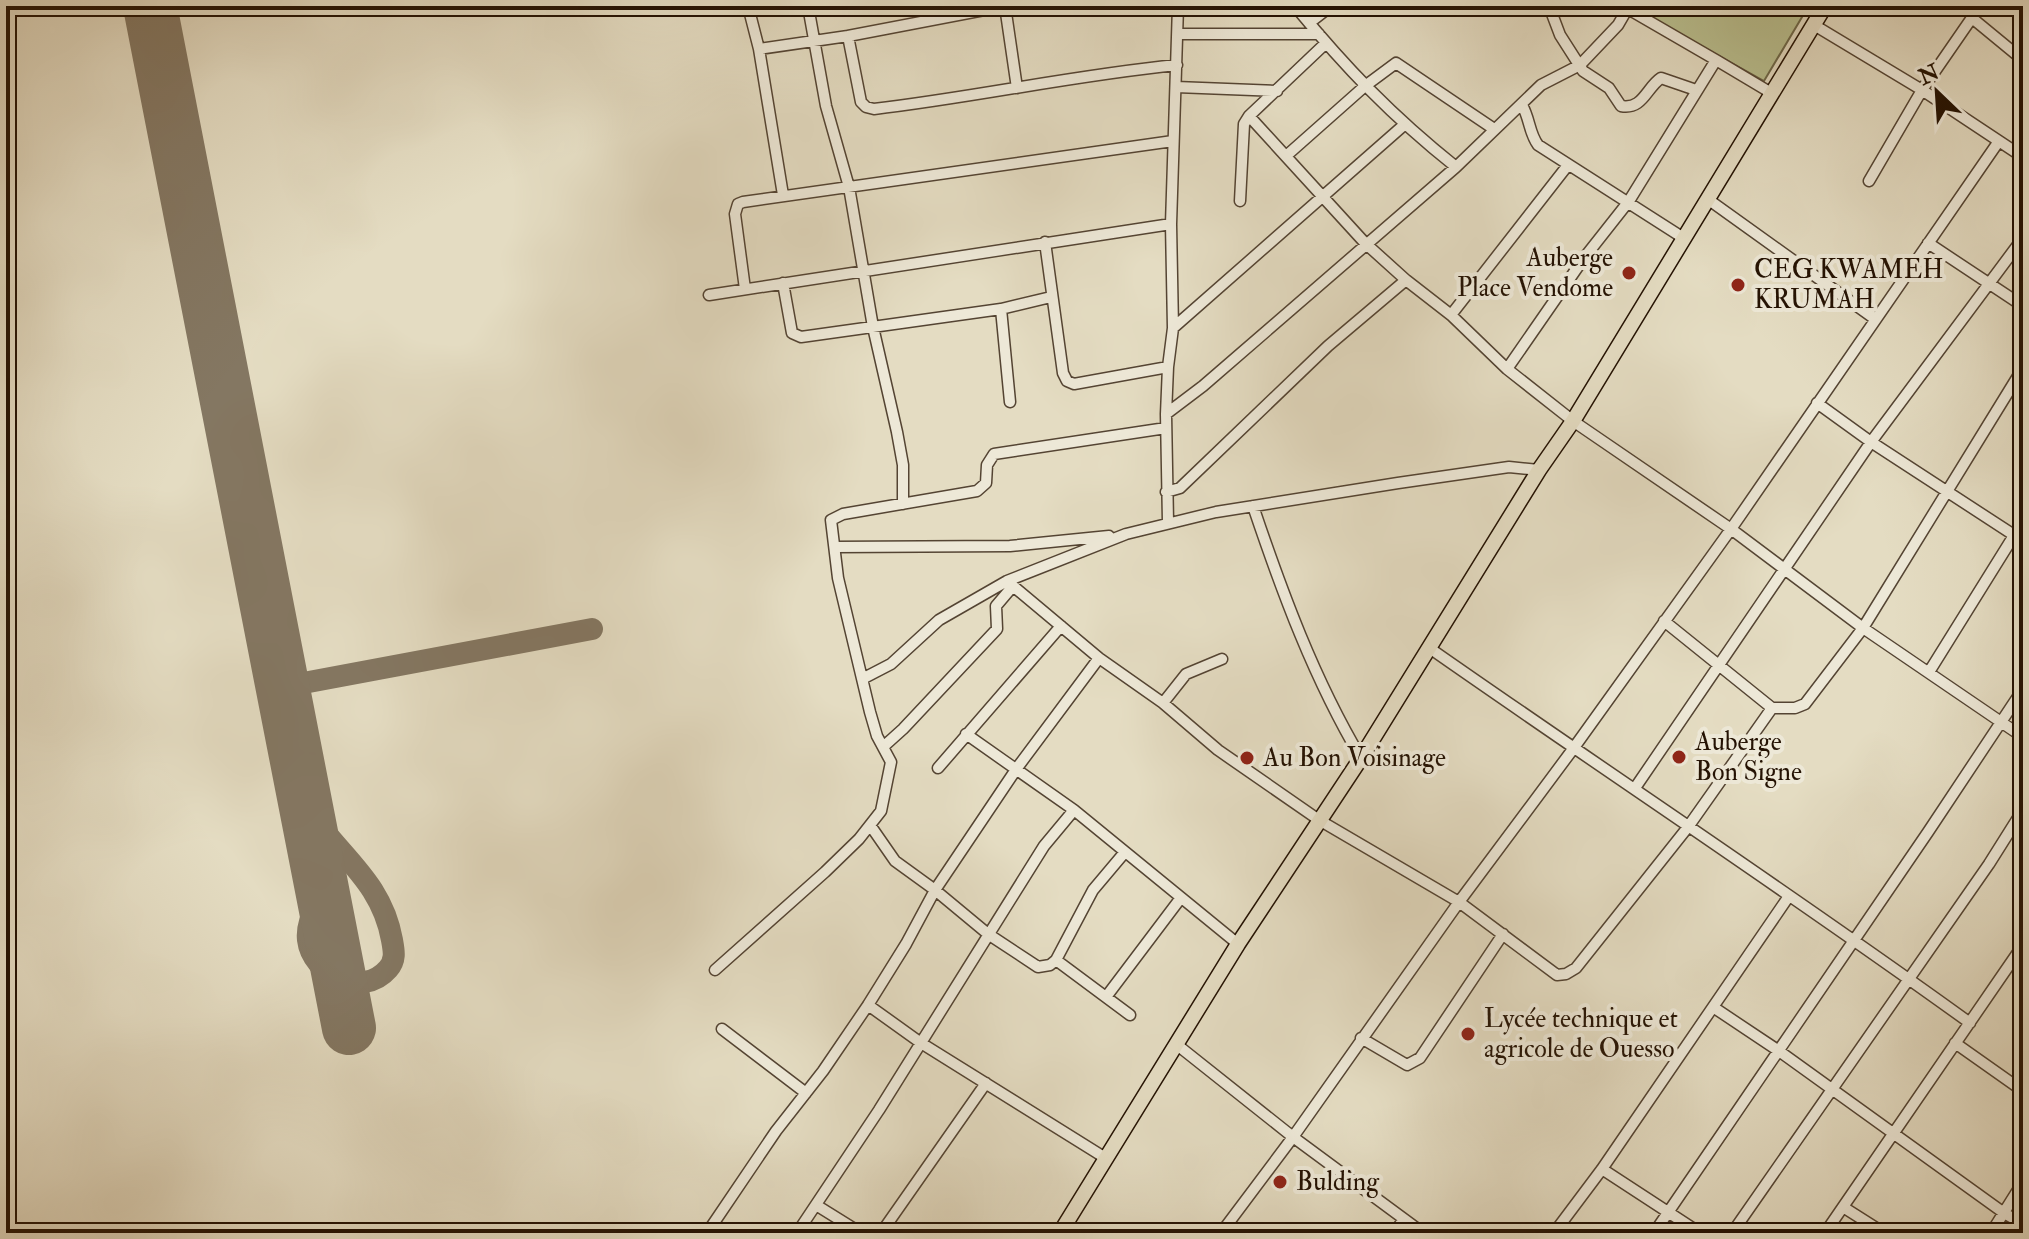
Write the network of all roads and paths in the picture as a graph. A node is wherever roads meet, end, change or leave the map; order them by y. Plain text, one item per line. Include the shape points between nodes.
1 (748, 6) edge
2 (808, 6) edge
3 (1178, 6) edge
4 (1295, 6) edge
5 (1331, 6) edge
6 (1549, 6) edge
7 (1825, 6) edge
8 (1980, 6) edge
9 (1628, 7) edge
10 (1972, 18) junction
11 (1309, 23) junction
12 (1814, 25) junction
13 (1178, 34) junction
14 (848, 36) junction
15 (1322, 39) junction
16 (816, 41) junction
17 (759, 49) junction
18 (1716, 60) junction
19 (2023, 60) edge
20 (1177, 65) junction
21 (1580, 65) junction
22 (1365, 86) junction
23 (1176, 87) junction
24 (1017, 88) junction
25 (1696, 90) junction
26 (1922, 90) junction
27 (1277, 91) junction
28 (1773, 94) junction
29 (1522, 105) junction
30 (1249, 116) junction
31 (1404, 125) junction
32 (1494, 129) junction
33 (1173, 141) junction
34 (1999, 141) junction
35 (1286, 156) junction
36 (2023, 157) edge
37 (1568, 165) junction
38 (1456, 167) junction
39 (1869, 181) dead end
40 (849, 187) junction
41 (783, 195) junction
42 (1324, 197) junction
43 (1709, 200) junction
44 (1240, 201) dead end
45 (1629, 201) junction
46 (1171, 224) junction
47 (2023, 238) edge
48 (1685, 239) junction
49 (1045, 242) junction
50 (1365, 243) junction
51 (1928, 243) junction
52 (863, 271) junction
53 (1406, 280) junction
54 (1989, 282) junction
55 (783, 283) junction
56 (745, 289) junction
57 (709, 295) dead end
58 (1051, 297) junction
59 (2023, 306) edge
60 (1001, 309) junction
61 (1451, 315) junction
62 (1875, 319) junction
63 (873, 327) junction
64 (1173, 328) junction
65 (1168, 367) junction
66 (2023, 368) edge
67 (1507, 369) junction
68 (1010, 402) dead end
69 (1817, 403) junction
70 (1166, 414) junction
71 (1573, 421) junction
72 (1166, 428) junction
73 (1871, 442) junction
74 (1539, 470) junction
75 (1166, 492) junction
76 (1948, 492) junction
77 (903, 504) junction
78 (1253, 506) junction
79 (2023, 521) edge
80 (1168, 522) junction
81 (1731, 529) junction
82 (1126, 534) junction
83 (2019, 538) edge
84 (835, 547) junction
85 (1786, 569) junction
86 (1010, 583) junction
87 (1664, 621) junction
88 (1061, 626) junction
89 (1863, 628) junction
90 (1428, 647) junction
91 (1099, 658) junction
92 (1222, 659) dead end
93 (1719, 665) junction
94 (1929, 672) junction
95 (864, 678) junction
96 (2023, 689) edge
97 (1163, 703) junction
98 (1772, 708) junction
99 (2000, 723) junction
100 (966, 734) junction
101 (2023, 737) edge
102 (883, 747) junction
103 (1573, 749) junction
104 (1361, 758) junction
105 (938, 768) dead end
106 (1017, 768) junction
107 (1635, 788) junction
108 (1074, 810) junction
109 (2023, 810) edge
110 (1319, 820) junction
111 (870, 825) junction
112 (1688, 827) junction
113 (1125, 852) junction
114 (935, 890) junction
115 (1789, 896) junction
116 (1180, 899) junction
117 (1459, 902) junction
118 (988, 934) junction
119 (1503, 934) junction
120 (1853, 940) junction
121 (1238, 944) junction
122 (2023, 945) edge
123 (1056, 960) junction
124 (715, 970) dead end
125 (1909, 979) junction
126 (1106, 997) junction
127 (868, 1005) junction
128 (1713, 1007) junction
129 (1130, 1015) dead end
130 (1970, 1023) junction
131 (722, 1029) dead end
132 (1361, 1038) junction
133 (921, 1043) junction
134 (1955, 1043) junction
135 (1176, 1044) junction
136 (1779, 1051) junction
137 (986, 1083) junction
138 (1833, 1089) junction
139 (2023, 1091) edge
140 (806, 1093) junction
141 (1894, 1135) junction
142 (1293, 1137) junction
143 (1107, 1159) junction
144 (1602, 1169) junction
145 (2023, 1182) edge
146 (816, 1205) junction
147 (1843, 1207) junction
148 (1669, 1213) junction
149 (2004, 1213) junction
150 (1404, 1219) junction
151 (2023, 1224) edge
152 (707, 1233) edge
153 (797, 1233) edge
154 (861, 1233) edge
155 (881, 1233) edge
156 (1060, 1233) edge
157 (1221, 1233) edge
158 (1394, 1233) edge
159 (1423, 1233) edge
160 (1554, 1233) edge
161 (1654, 1233) edge
162 (1700, 1233) edge
163 (1732, 1233) edge
164 (1825, 1233) edge
165 (1884, 1233) edge
166 (1991, 1233) edge

1 - 17 street
2 - 16 street
3 - 13 street
4 - 11 street
5 - 11 street
6 - 21 street
7 - 12 highway
8 - 10 street
9 - 18 street
9 - 21 street
10 - 19 street
10 - 26 street
11 - 15 street
12 - 26 street
12 - 28 highway
13 - 15 street
13 - 20 street
14 - 16 street
14 - 24 street via 866,107
14 - 24 street via 1005,6
15 - 22 street
15 - 27 street
16 - 17 street
16 - 40 street via 829,120
17 - 41 street
18 - 25 street
18 - 28 street
20 - 23 street
20 - 24 street
21 - 25 street via 1626,108 1640,102 1661,78
21 - 29 street via 1541,85
22 - 31 street
22 - 32 street via 1399,63
22 - 35 street
23 - 27 street
23 - 33 street
25 - 45 street
26 - 34 street
26 - 39 street
27 - 30 street
28 - 43 highway
29 - 32 street
29 - 37 street via 1531,136
30 - 35 street
30 - 44 street via 1242,142
31 - 38 street
31 - 42 street
32 - 38 street
33 - 40 street
33 - 46 street
34 - 36 street
34 - 51 street
35 - 42 street
37 - 45 street
37 - 61 street
38 - 50 street
40 - 41 street
40 - 52 street
41 - 56 street via 743,202 736,209
42 - 50 street
42 - 64 street
43 - 48 highway
43 - 62 street
45 - 48 street
45 - 67 street
46 - 49 street
46 - 64 street
47 - 54 street
48 - 71 highway
49 - 52 street
49 - 58 street
50 - 53 street
50 - 70 street
51 - 54 street
51 - 62 street
52 - 55 street
52 - 63 street
53 - 61 street
53 - 75 street via 1328,346 1180,488
54 - 59 street
54 - 73 street
55 - 56 street
55 - 63 street via 795,336
56 - 57 street
58 - 60 street
58 - 65 street via 1067,381
60 - 63 street
60 - 68 street
61 - 67 street
62 - 69 street
63 - 77 street via 901,454
64 - 65 street
65 - 70 street
66 - 76 street
67 - 71 street
69 - 73 street
69 - 81 street
70 - 72 street
71 - 74 highway
71 - 81 street
72 - 75 street
72 - 77 street via 994,454 986,483 977,491
73 - 76 street
73 - 85 street
74 - 78 street via 1505,467
74 - 90 highway
75 - 80 street
76 - 83 street
76 - 89 street
77 - 84 street via 833,517
78 - 80 street
78 - 104 street via 1286,599 1338,719
79 - 83 street
80 - 82 street
81 - 85 street
81 - 87 street
82 - 84 street via 1010,546
82 - 86 street
83 - 94 street
84 - 95 street
85 - 89 street
85 - 93 street
86 - 88 street
86 - 95 street via 932,624 891,664
86 - 102 street via 996,606 997,629
87 - 93 street
87 - 103 street
88 - 91 street
88 - 100 street
89 - 94 street
89 - 98 street via 1805,704
90 - 103 street
90 - 104 highway
91 - 97 street
91 - 106 street
92 - 97 street via 1186,674
93 - 98 street
93 - 107 street
94 - 99 street
95 - 102 street
96 - 99 street
97 - 110 street via 1218,750
98 - 112 street
99 - 101 street
99 - 120 street
100 - 105 street
100 - 106 street
102 - 111 street via 891,768 881,811
103 - 107 street
103 - 117 street
104 - 110 highway
106 - 108 street
106 - 114 street
107 - 112 street
108 - 113 street
108 - 118 street via 1044,846
109 - 125 street
110 - 117 street
110 - 121 highway
111 - 114 street via 895,861
111 - 124 street
112 - 115 street
112 - 119 street via 1566,974 1557,975
113 - 116 street
113 - 123 street via 1093,890
114 - 118 street
114 - 127 street
115 - 120 street
115 - 128 street
116 - 121 street
116 - 126 street
117 - 119 street
117 - 132 street
118 - 123 street via 1038,967
118 - 133 street
119 - 132 street via 1420,1058 1407,1065
120 - 125 street
120 - 136 street
121 - 135 highway
122 - 130 street
123 - 126 street
125 - 130 street
125 - 138 street
126 - 129 street
127 - 133 street
127 - 140 street
128 - 136 street
128 - 144 street
130 - 134 street
131 - 140 street
132 - 142 street
133 - 137 street
133 - 146 street
134 - 139 street
134 - 141 street
135 - 142 street
135 - 143 highway
136 - 138 street
136 - 148 street
137 - 143 street
137 - 155 street
138 - 141 street
138 - 163 street
140 - 152 street
141 - 147 street
141 - 149 street
142 - 150 street
142 - 157 street
143 - 156 highway
144 - 148 street
144 - 160 street
145 - 149 street
146 - 153 street
146 - 154 street
147 - 164 street
147 - 165 street
148 - 161 street
148 - 162 street
149 - 151 street
149 - 166 street
150 - 158 street
150 - 159 street

